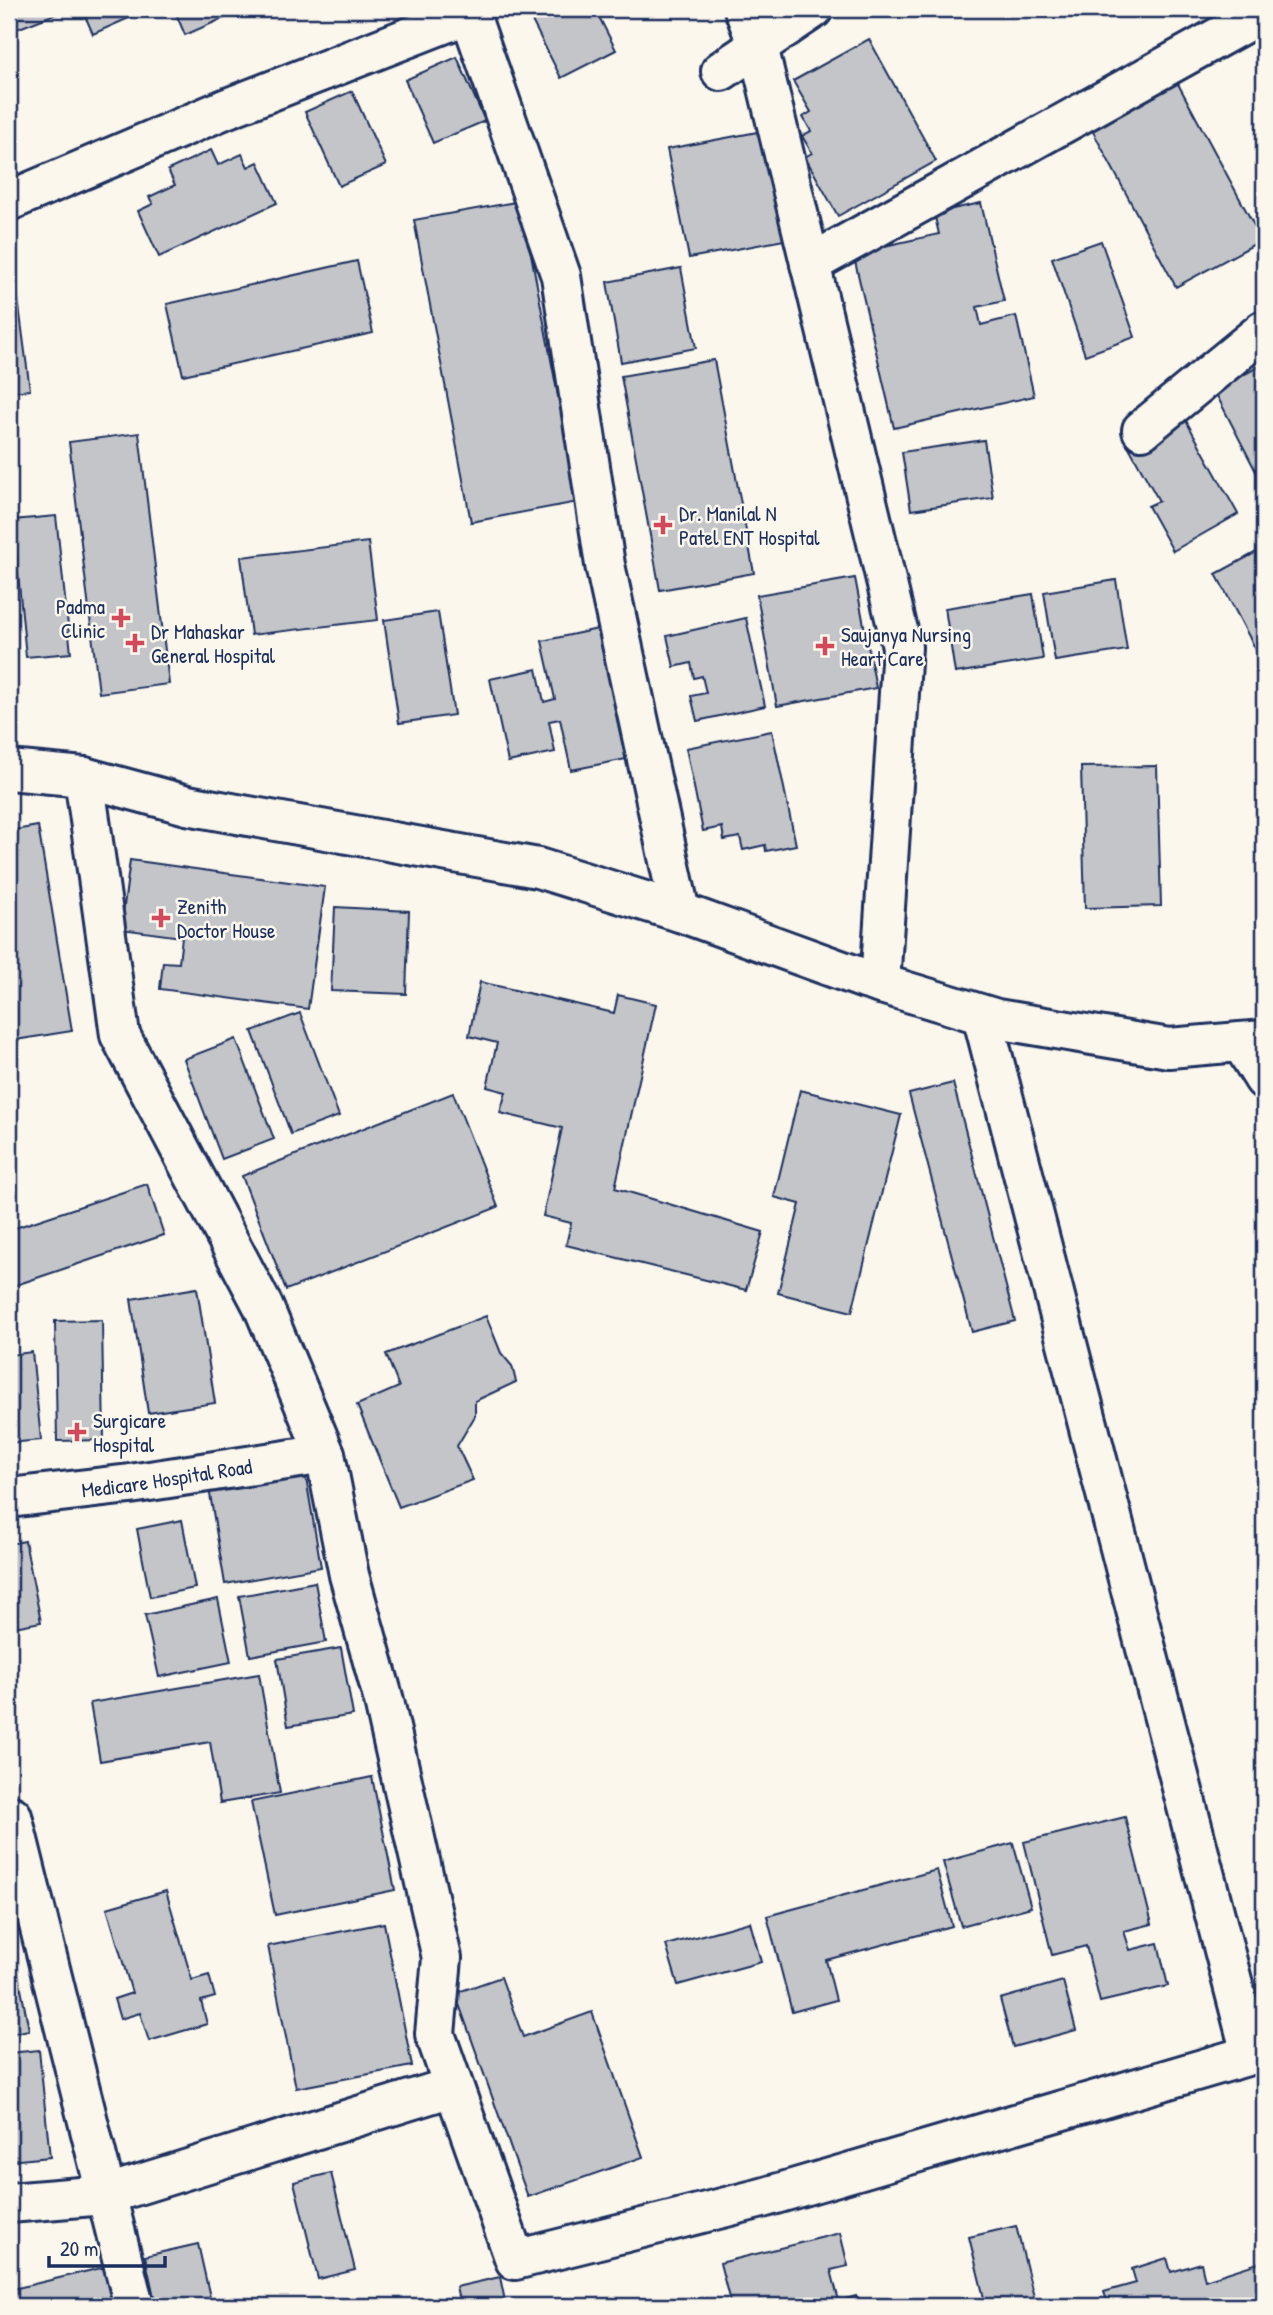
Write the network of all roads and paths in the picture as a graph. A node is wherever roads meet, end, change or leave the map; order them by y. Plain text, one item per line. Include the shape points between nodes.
1 (744, 9) edge
2 (813, 9) edge
3 (469, 11) edge
4 (1249, 17) edge
5 (758, 46) junction
6 (720, 71) dead end
7 (9, 201) edge
8 (810, 264) junction
9 (1264, 330) edge
10 (1142, 430) dead end
11 (9, 770) edge
12 (84, 777) junction
13 (680, 912) junction
14 (880, 984) junction
15 (982, 1015) junction
16 (1253, 1041) edge
17 (1264, 1079) edge
18 (325, 1454) junction
19 (9, 1498) edge
20 (12, 1816) dead end
21 (1260, 2054) edge
22 (453, 2087) junction
23 (104, 2195) junction
24 (9, 2203) edge
25 (134, 2306) edge

1 - 5 street
2 - 5 street
3 - 7 street
3 - 13 street via 561,276 605,565
4 - 8 street
5 - 6 street
5 - 8 street
8 - 14 street via 902,647
9 - 10 street
11 - 12 street
12 - 13 street via 187,805 538,869
12 - 18 street via 120,1035 263,1306
13 - 14 street
14 - 15 street
15 - 16 street via 1169,1048
15 - 21 street
16 - 17 street
18 - 19 street, Medicare Hospital Road
18 - 22 street via 349,1575 384,1701 442,1958 435,2034
20 - 23 street
21 - 22 street via 762,2199 515,2260
22 - 23 street
23 - 24 street
23 - 25 street

